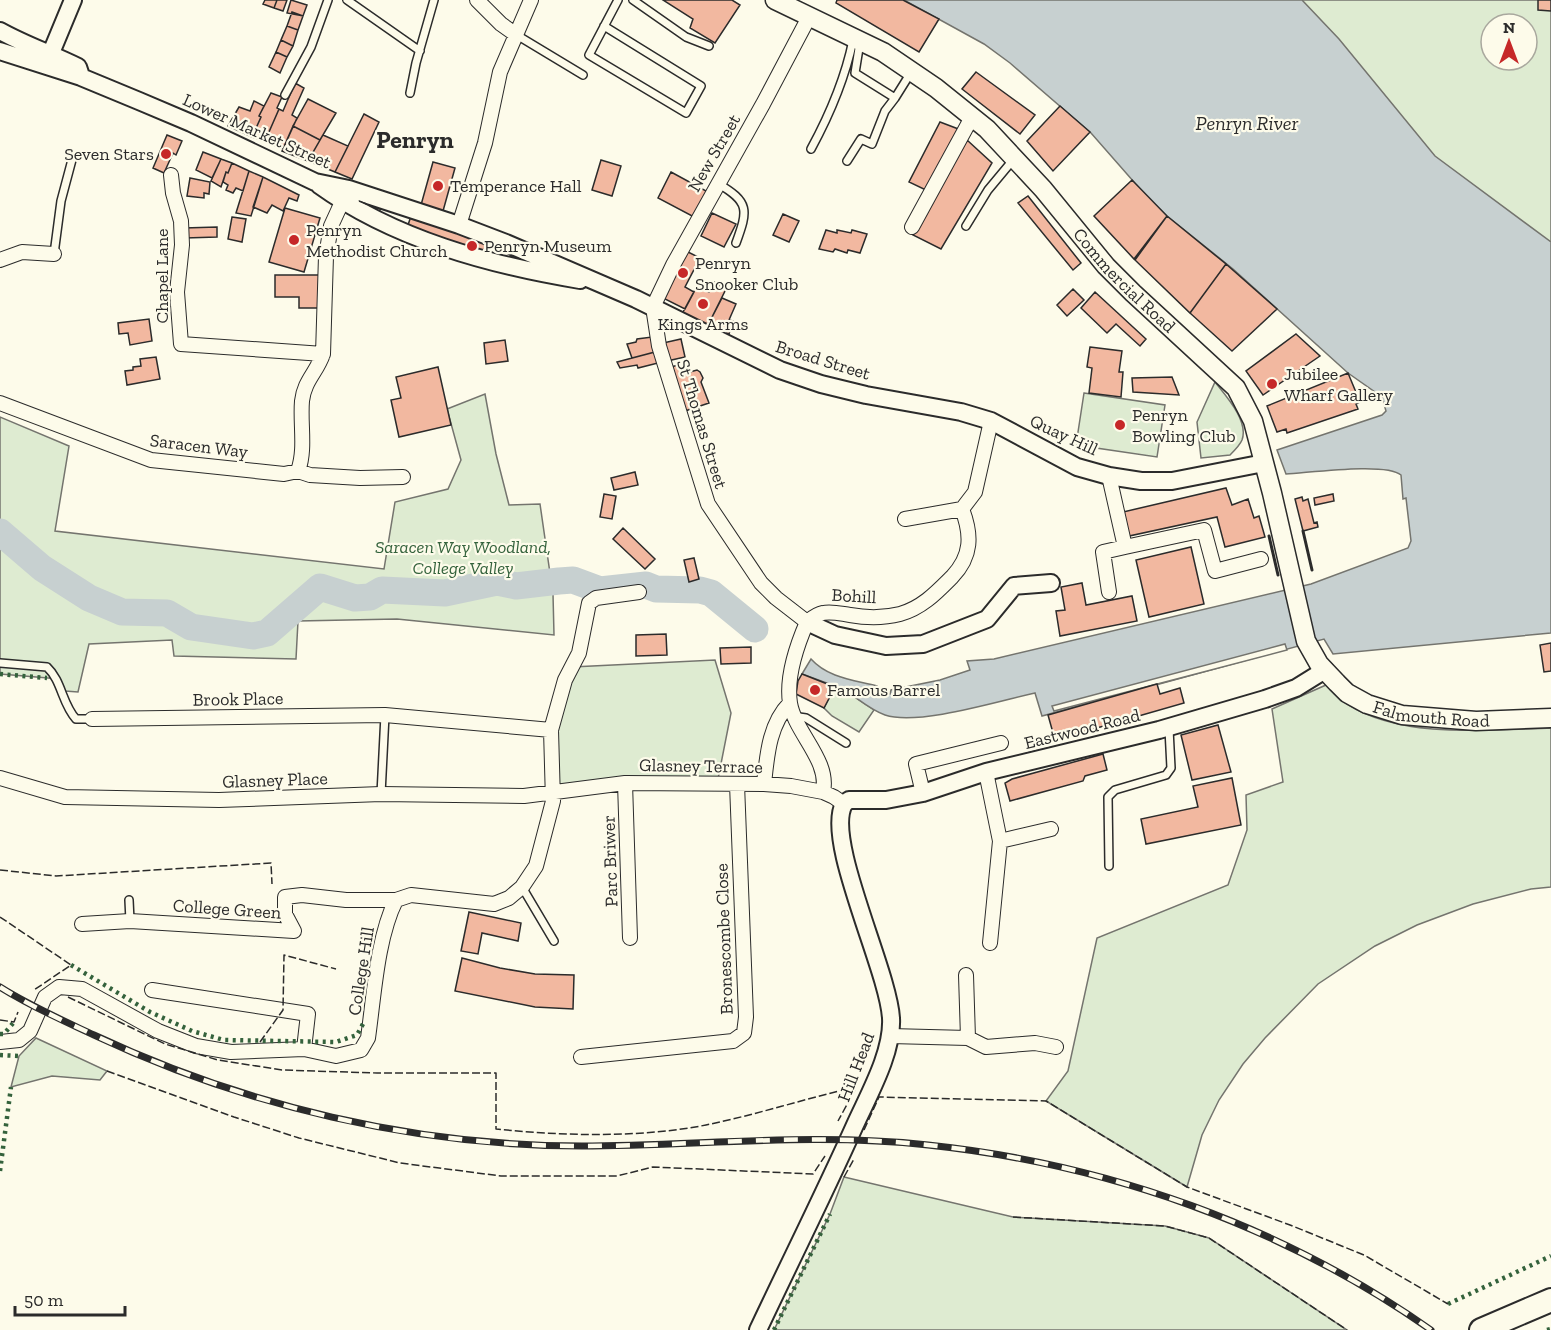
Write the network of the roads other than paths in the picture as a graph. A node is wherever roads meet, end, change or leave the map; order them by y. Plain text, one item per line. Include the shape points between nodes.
1 (73, 0) edge
2 (328, 0) edge
3 (347, 0) edge
4 (435, 0) edge
5 (477, 0) edge
6 (531, 0) edge
7 (618, 0) edge
8 (633, 0) edge
9 (775, 0) edge
10 (809, 17) junction
11 (604, 26) junction
12 (0, 31) edge
13 (515, 34) junction
14 (857, 39) junction
15 (709, 46) dead end
16 (0, 51) edge
17 (420, 51) junction
18 (51, 53) junction
19 (912, 71) junction
20 (583, 75) dead end
21 (81, 77) junction
22 (410, 93) dead end
23 (285, 95) dead end
24 (895, 98) junction
25 (972, 117) junction
26 (811, 149) dead end
27 (73, 156) dead end
28 (1015, 159) junction
29 (847, 161) dead end
30 (171, 175) dead end
31 (315, 182) junction
32 (717, 183) junction
33 (342, 202) junction
34 (459, 225) junction
35 (966, 226) dead end
36 (912, 227) dead end
37 (736, 243) dead end
38 (54, 254) joint
39 (0, 260) edge
40 (595, 282) junction
41 (653, 307) junction
42 (323, 354) junction
43 (0, 403) edge
44 (991, 421) junction
45 (1264, 463) junction
46 (298, 471) junction
47 (1108, 476) junction
48 (403, 477) dead end
49 (962, 509) junction
50 (904, 519) dead end
51 (1125, 547) junction
52 (1261, 559) dead end
53 (1051, 583) dead end
54 (639, 592) dead end
55 (1110, 592) dead end
56 (807, 622) junction
57 (0, 663) edge
58 (1319, 664) junction
59 (790, 703) junction
60 (385, 715) junction
61 (1551, 718) edge
62 (92, 719) joint
63 (795, 719) junction
64 (1169, 727) junction
65 (551, 730) junction
66 (1001, 742) dead end
67 (846, 743) dead end
68 (986, 772) junction
69 (0, 778) edge
70 (625, 783) junction
71 (737, 784) junction
72 (764, 784) junction
73 (823, 792) junction
74 (554, 793) junction
75 (924, 793) junction
76 (381, 794) junction
77 (844, 804) junction
78 (1051, 829) dead end
79 (999, 841) junction
80 (1109, 867) dead end
81 (522, 887) junction
82 (129, 900) dead end
83 (396, 900) junction
84 (130, 921) junction
85 (82, 924) dead end
86 (630, 938) dead end
87 (554, 942) dead end
88 (990, 944) dead end
89 (966, 975) dead end
90 (152, 990) dead end
91 (891, 1036) junction
92 (968, 1038) junction
93 (0, 1042) edge
94 (1056, 1047) dead end
95 (304, 1049) junction
96 (581, 1057) dead end
97 (1551, 1300) edge
98 (758, 1330) edge
99 (1481, 1330) edge

1 - 18 street
2 - 23 lane via 311,47
3 - 17 lane
4 - 17 lane
5 - 13 street
6 - 13 street
7 - 11 lane
8 - 15 lane via 686,37
9 - 10 main road, Commercial Road
10 - 14 main road, Commercial Road
10 - 32 street, New Street
11 - 11 lane via 701,86 686,112 589,55
12 - 18 street
13 - 20 lane
13 - 34 street via 500,72 485,143
14 - 19 main road, Commercial Road
14 - 24 lane via 855,73
14 - 26 lane via 832,108
16 - 21 street
17 - 22 lane
18 - 21 street via 78,68
19 - 24 lane
19 - 25 main road, Commercial Road
21 - 31 street, Lower Market Street via 191,123
24 - 29 lane via 885,111 872,144 861,139
25 - 28 main road, Commercial Road
25 - 36 street
27 - 38 lane via 61,201
28 - 35 lane via 988,190
28 - 45 main road, Commercial Road via 1106,266 1236,388 1253,421
30 - 42 street, Chapel Lane via 181,221 177,292 181,344
31 - 33 street
31 - 34 street, Lower Market Street via 349,189
32 - 37 lane via 734,192 744,207
32 - 41 street, New Street
33 - 40 street via 452,249
33 - 42 street via 331,225 326,256
34 - 40 street, Lower Market Street
38 - 39 street via 22,252
40 - 41 street, Lower Market Street
41 - 44 street, Broad Street via 780,370 832,387
41 - 56 street, St Thomas Street via 659,346 708,504 761,583
42 - 46 street via 304,389 302,462
43 - 46 street, Saracen Way via 151,460 284,474
44 - 47 street, Quay Hill via 1077,467
44 - 49 street via 975,492
45 - 47 street, Quay Hill via 1172,481
45 - 58 main road, Commercial Road via 1303,631
46 - 48 street, Saracen Way via 360,478
47 - 51 street
49 - 50 street
49 - 56 street, Bohill via 970,541 964,561 922,604 892,616 829,612
51 - 52 street via 1204,530 1215,571
51 - 55 street via 1103,552
53 - 56 street, Bohill via 1014,586 987,619 924,644 886,646 835,635
54 - 65 street via 596,598 589,603 579,653 565,680
56 - 59 street via 792,669
57 - 62 lane via 47,667 55,674 68,710 76,719
58 - 61 main road, Falmouth Road via 1353,697 1402,715 1476,721
58 - 64 street, Eastwood Road via 1296,688
59 - 63 street
59 - 72 street via 773,732
60 - 62 street, Brook Place
60 - 65 street, Brook Place
60 - 76 lane
63 - 67 lane via 806,718
63 - 73 street via 822,773
64 - 68 street, Eastwood Road
64 - 80 lane via 1172,768 1166,775 1115,790 1108,797
65 - 74 street
66 - 75 street via 915,764
68 - 75 street, Eastwood Road
68 - 79 street
69 - 76 street, Glasney Place via 64,797 219,800
70 - 71 street, Glasney Terrace
70 - 74 street, Glasney Terrace
70 - 86 street, Parc Briwer
71 - 72 street, Glasney Terrace
71 - 96 street, Bronescombe Close via 744,1033 733,1041
72 - 73 street, Glasney Terrace
73 - 77 street, Glasney Terrace
74 - 76 street, Glasney Place
74 - 81 street via 536,866
75 - 77 street, Eastwood Road via 886,800 849,800
77 - 91 street, Hill Head via 840,818 843,851 879,964 891,1017
78 - 79 street
79 - 88 street
81 - 83 street via 494,904 411,896
81 - 87 lane
82 - 84 lane
83 - 84 street, College Green via 285,897 285,914 294,931
83 - 95 street, College Hill via 384,933 368,1038 361,1050 336,1056
84 - 85 street, College Green
89 - 92 street
90 - 95 street via 308,1014
91 - 92 street
91 - 98 street, Hill Head via 869,1095
92 - 94 street via 986,1047 1035,1043
93 - 95 street, College Hill via 19,1040 30,1031 45,997 59,987 82,990 158,1031 196,1046 231,1052
97 - 99 highway

